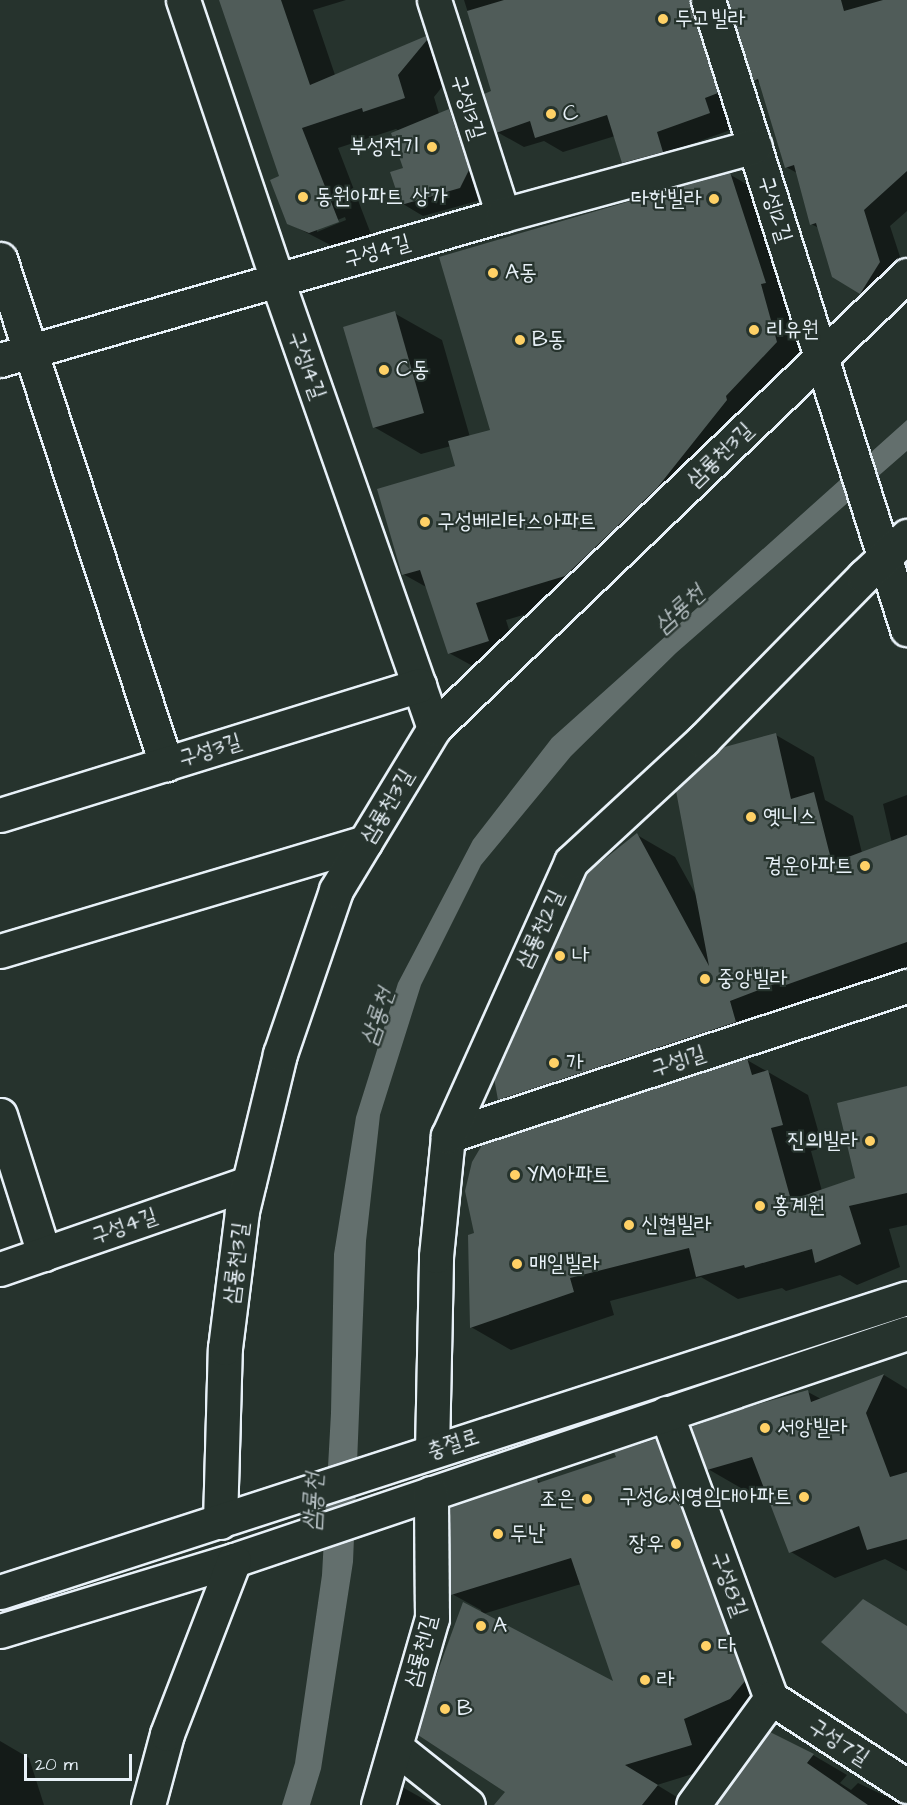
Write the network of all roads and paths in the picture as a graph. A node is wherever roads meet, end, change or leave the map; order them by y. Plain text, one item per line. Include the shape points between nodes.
1 (183, 0) edge
2 (434, 0) edge
3 (708, 0) edge
4 (755, 146) junction
5 (503, 215) junction
6 (0, 259) edge
7 (907, 275) edge
8 (277, 280) junction
9 (15, 356) edge
10 (822, 358) junction
11 (891, 547) edge
12 (907, 628) edge
13 (419, 685) junction
14 (434, 728) junction
15 (166, 764) junction
16 (0, 815) edge
17 (365, 842) junction
18 (0, 951) edge
19 (907, 986) edge
20 (0, 1115) edge
21 (448, 1136) junction
22 (249, 1183) junction
23 (44, 1254) junction
24 (0, 1269) edge
25 (907, 1298) edge
26 (907, 1333) edge
27 (666, 1413) junction
28 (432, 1451) junction
29 (431, 1493) junction
30 (231, 1518) junction
31 (234, 1560) junction
32 (0, 1592) edge
33 (0, 1631) edge
34 (771, 1698) junction
35 (395, 1747) junction
36 (907, 1786) edge
37 (148, 1805) edge
38 (378, 1805) edge
39 (468, 1805) edge
40 (693, 1805) edge

1 - 8 street, 구성14길
2 - 5 street, 구성13길
3 - 4 street, 구성12길
4 - 5 street, 구성4길
4 - 10 street, 구성12길
5 - 8 street, 구성4길
6 - 9 street
7 - 10 street, 삼룡천3길
8 - 9 street, 구성4길
8 - 13 street, 구성14길
9 - 15 street
10 - 11 street, 구성12길
10 - 14 street, 삼룡천3길
11 - 12 street
11 - 21 street, 삼룡천2길 via 703,740 571,862
13 - 14 street, 구성14길
13 - 15 street, 구성3길
14 - 17 street, 삼룡천3길
15 - 16 street, 구성3길
17 - 18 street
17 - 22 street, 삼룡천3길 via 336,890 280,1054
19 - 21 street, 구성1길
20 - 23 street
21 - 28 street, 삼룡천2길 via 436,1257
22 - 23 street, 구성4길
22 - 30 street, 삼룡천3길 via 225,1348
23 - 24 street, 구성4길
25 - 28 street, 충절로
26 - 27 street, 충절로
27 - 29 street, 충절로
27 - 34 street, 구성8길
28 - 30 street, 충절로
29 - 31 street, 충절로
29 - 35 street, 삼룡천1길 via 432,1618
30 - 32 street, 충절로
31 - 33 street
31 - 37 street via 167,1734
34 - 36 street, 구성7길
34 - 40 street
35 - 38 street, 삼룡천1길
35 - 39 street

